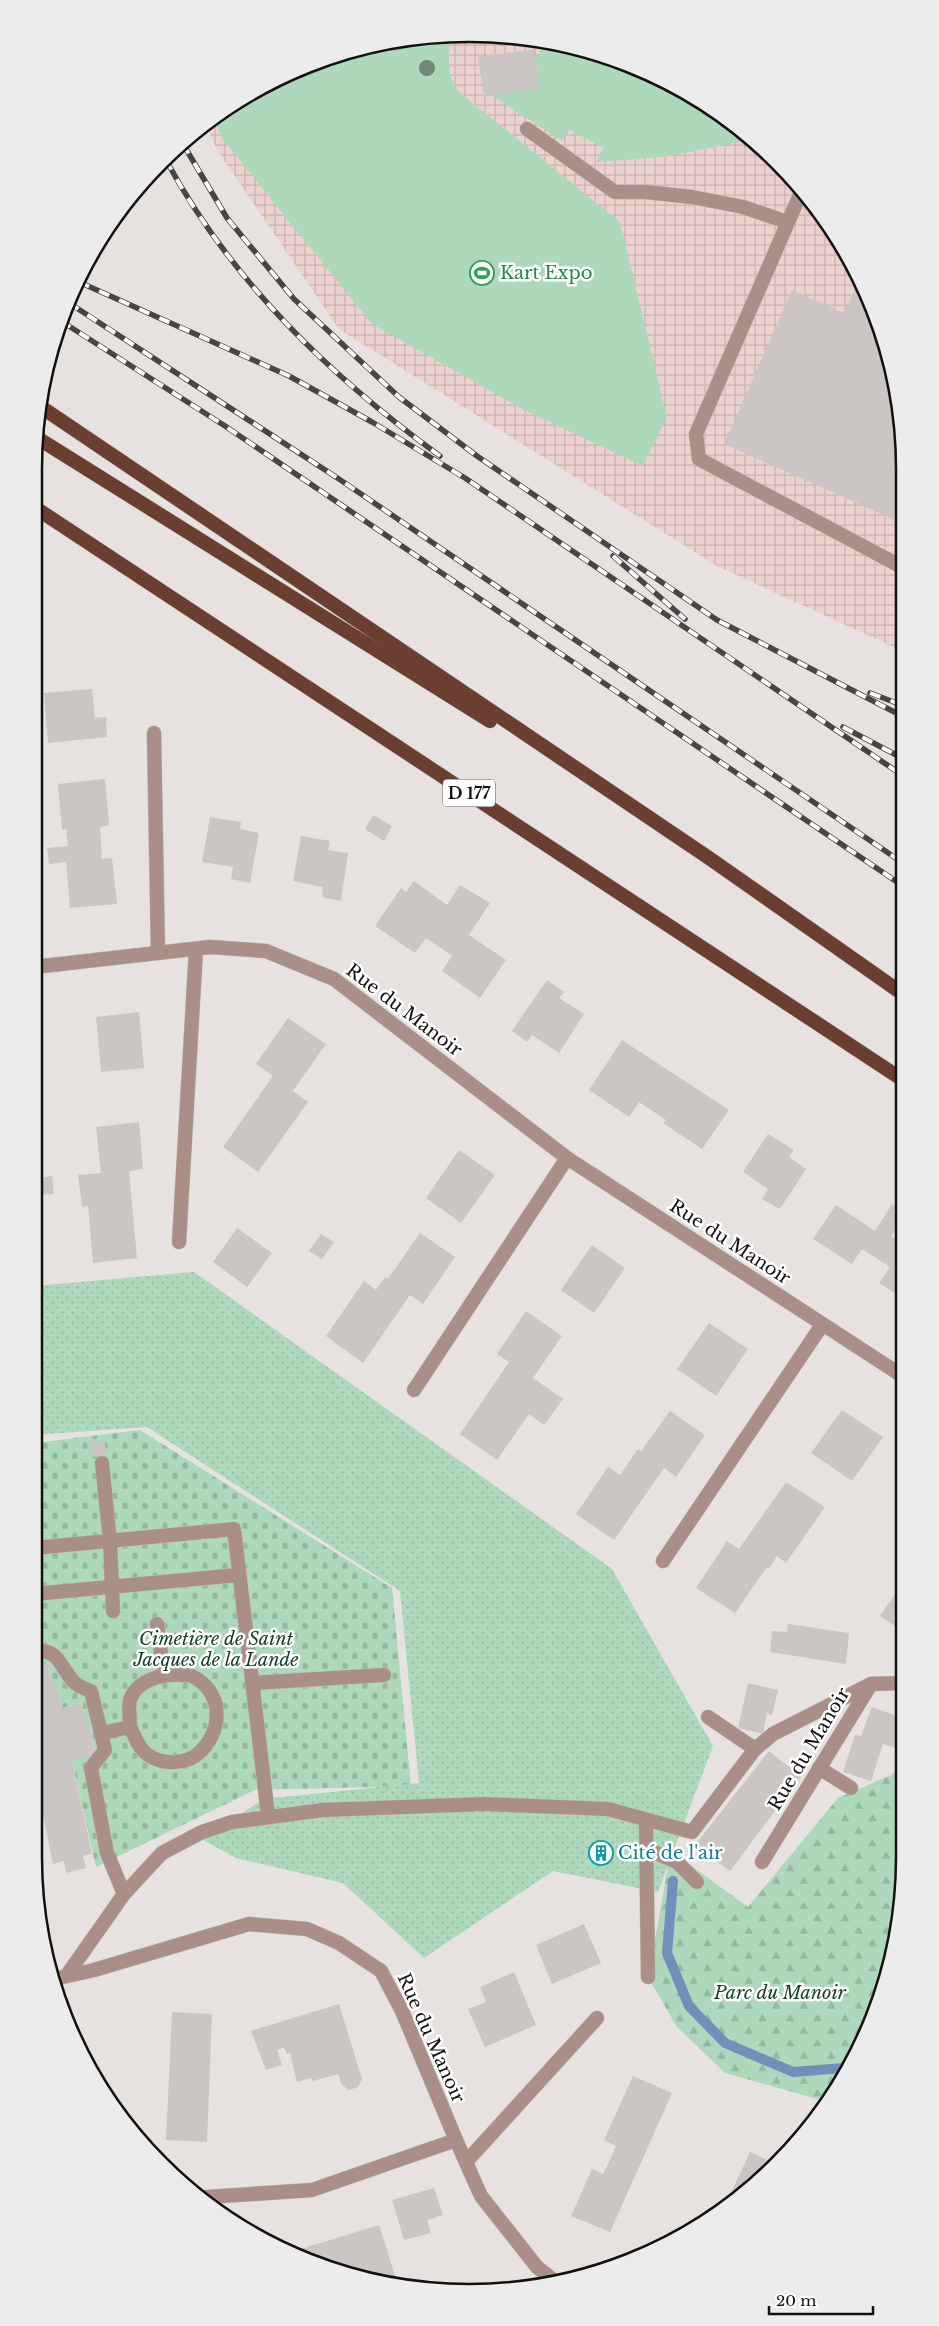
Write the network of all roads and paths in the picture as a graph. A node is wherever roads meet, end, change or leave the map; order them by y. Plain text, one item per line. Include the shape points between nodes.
1 (527, 129) dead end
2 (798, 198) edge
3 (787, 222) junction
4 (47, 411) edge
5 (43, 441) edge
6 (42, 512) edge
7 (896, 564) edge
8 (154, 733) dead end
9 (709, 858) junction
10 (196, 949) junction
11 (158, 953) junction
12 (42, 966) edge
13 (896, 989) edge
14 (896, 1075) edge
15 (567, 1158) junction
16 (179, 1242) dead end
17 (822, 1325) junction
18 (896, 1372) edge
19 (414, 1390) dead end
20 (102, 1463) dead end
21 (110, 1541) junction
22 (42, 1547) edge
23 (664, 1562) dead end
24 (238, 1575) junction
25 (112, 1586) junction
26 (42, 1593) edge
27 (113, 1611) dead end
28 (157, 1624) dead end
29 (42, 1651) edge
30 (164, 1674) junction
31 (384, 1675) dead end
32 (252, 1683) junction
33 (896, 1683) edge
34 (871, 1684) junction
35 (708, 1717) dead end
36 (130, 1727) junction
37 (102, 1733) junction
38 (755, 1749) junction
39 (820, 1768) junction
40 (851, 1788) dead end
41 (268, 1816) junction
42 (646, 1820) junction
43 (647, 1849) junction
44 (762, 1862) dead end
45 (697, 1882) dead end
46 (124, 1894) junction
47 (61, 1977) edge
48 (648, 1977) dead end
49 (597, 2018) dead end
50 (456, 2140) junction
51 (466, 2162) junction
52 (212, 2197) edge
53 (548, 2276) edge

1 - 3 street via 615,192 692,197
2 - 3 street
3 - 7 street via 696,434 699,459
4 - 9 highway
5 - 9 highway
6 - 14 highway, D 177
8 - 11 street
9 - 13 highway
10 - 11 street, Rue du Manoir
10 - 15 street, Rue du Manoir via 266,951 334,979
10 - 16 street
11 - 12 street, Rue du Manoir
15 - 17 street, Rue du Manoir
15 - 19 street
17 - 18 street, Rue du Manoir
17 - 23 street
20 - 21 street
21 - 22 street
21 - 24 street via 234,1529
21 - 25 street
24 - 25 street
24 - 32 street
25 - 26 street
25 - 27 street
28 - 30 street
29 - 37 street via 55,1655 76,1684 91,1691
30 - 36 street via 143,1683 130,1700
30 - 36 street via 192,1675 209,1690 218,1708 216,1731 201,1752 179,1763 156,1759 141,1749
31 - 32 street
32 - 41 street
33 - 34 street, Rue du Manoir
34 - 38 street via 774,1734
34 - 39 street, Rue du Manoir
35 - 38 street
36 - 37 street
37 - 46 street via 105,1750 91,1768 107,1853
38 - 42 street via 692,1832
39 - 40 street
39 - 44 street, Rue du Manoir
41 - 42 street via 323,1810 484,1804 608,1809
41 - 46 street via 232,1822 202,1832 162,1853
42 - 43 street
43 - 45 street via 677,1862
43 - 48 street
46 - 47 street
47 - 50 street, Rue du Manoir via 249,1924 307,1929 339,1943 381,1971 420,2050
49 - 51 street
50 - 51 street, Rue du Manoir
50 - 52 street via 312,2190
51 - 53 street, Rue du Manoir via 481,2196 537,2267

